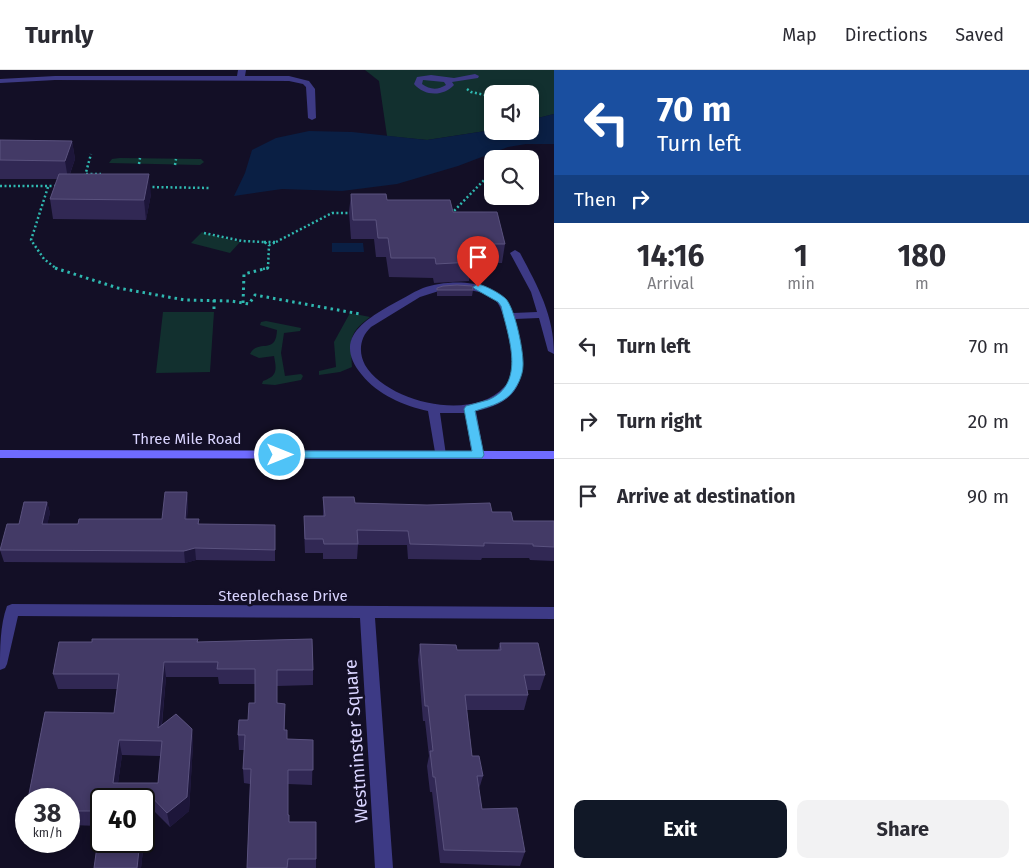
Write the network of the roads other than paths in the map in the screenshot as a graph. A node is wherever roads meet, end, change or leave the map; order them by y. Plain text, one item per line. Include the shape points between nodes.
1 (56, 74) edge
2 (241, 74) edge
3 (475, 76) dead end
4 (447, 80) junction
5 (0, 81) edge
6 (312, 118) dead end
7 (515, 253) dead end
8 (543, 315) junction
9 (509, 316) junction
10 (554, 351) edge
11 (432, 407) junction
12 (470, 409) junction
13 (0, 454) edge
14 (440, 455) junction
15 (478, 455) junction
16 (554, 455) edge
17 (367, 612) junction
18 (554, 613) edge
19 (0, 664) edge
20 (384, 868) edge

1 - 2 street
1 - 5 street
2 - 6 street via 306,81 310,86
3 - 4 street
4 - 4 street via 449,87 436,91 422,88 418,82 433,77
7 - 8 street via 536,292
8 - 9 street
8 - 10 street
9 - 11 street via 501,300 478,287 432,288 384,313 360,332 356,353 366,375 376,384 411,402
9 - 12 street via 518,366 515,378 507,392 493,402
11 - 12 street
11 - 14 street
12 - 15 street
13 - 14 street, Three Mile Road
14 - 15 street, Three Mile Road
15 - 16 street, Three Mile Road
17 - 18 street, Steeplechase Drive
17 - 19 street, Steeplechase Drive via 12,610
17 - 20 street, Westminster Square

